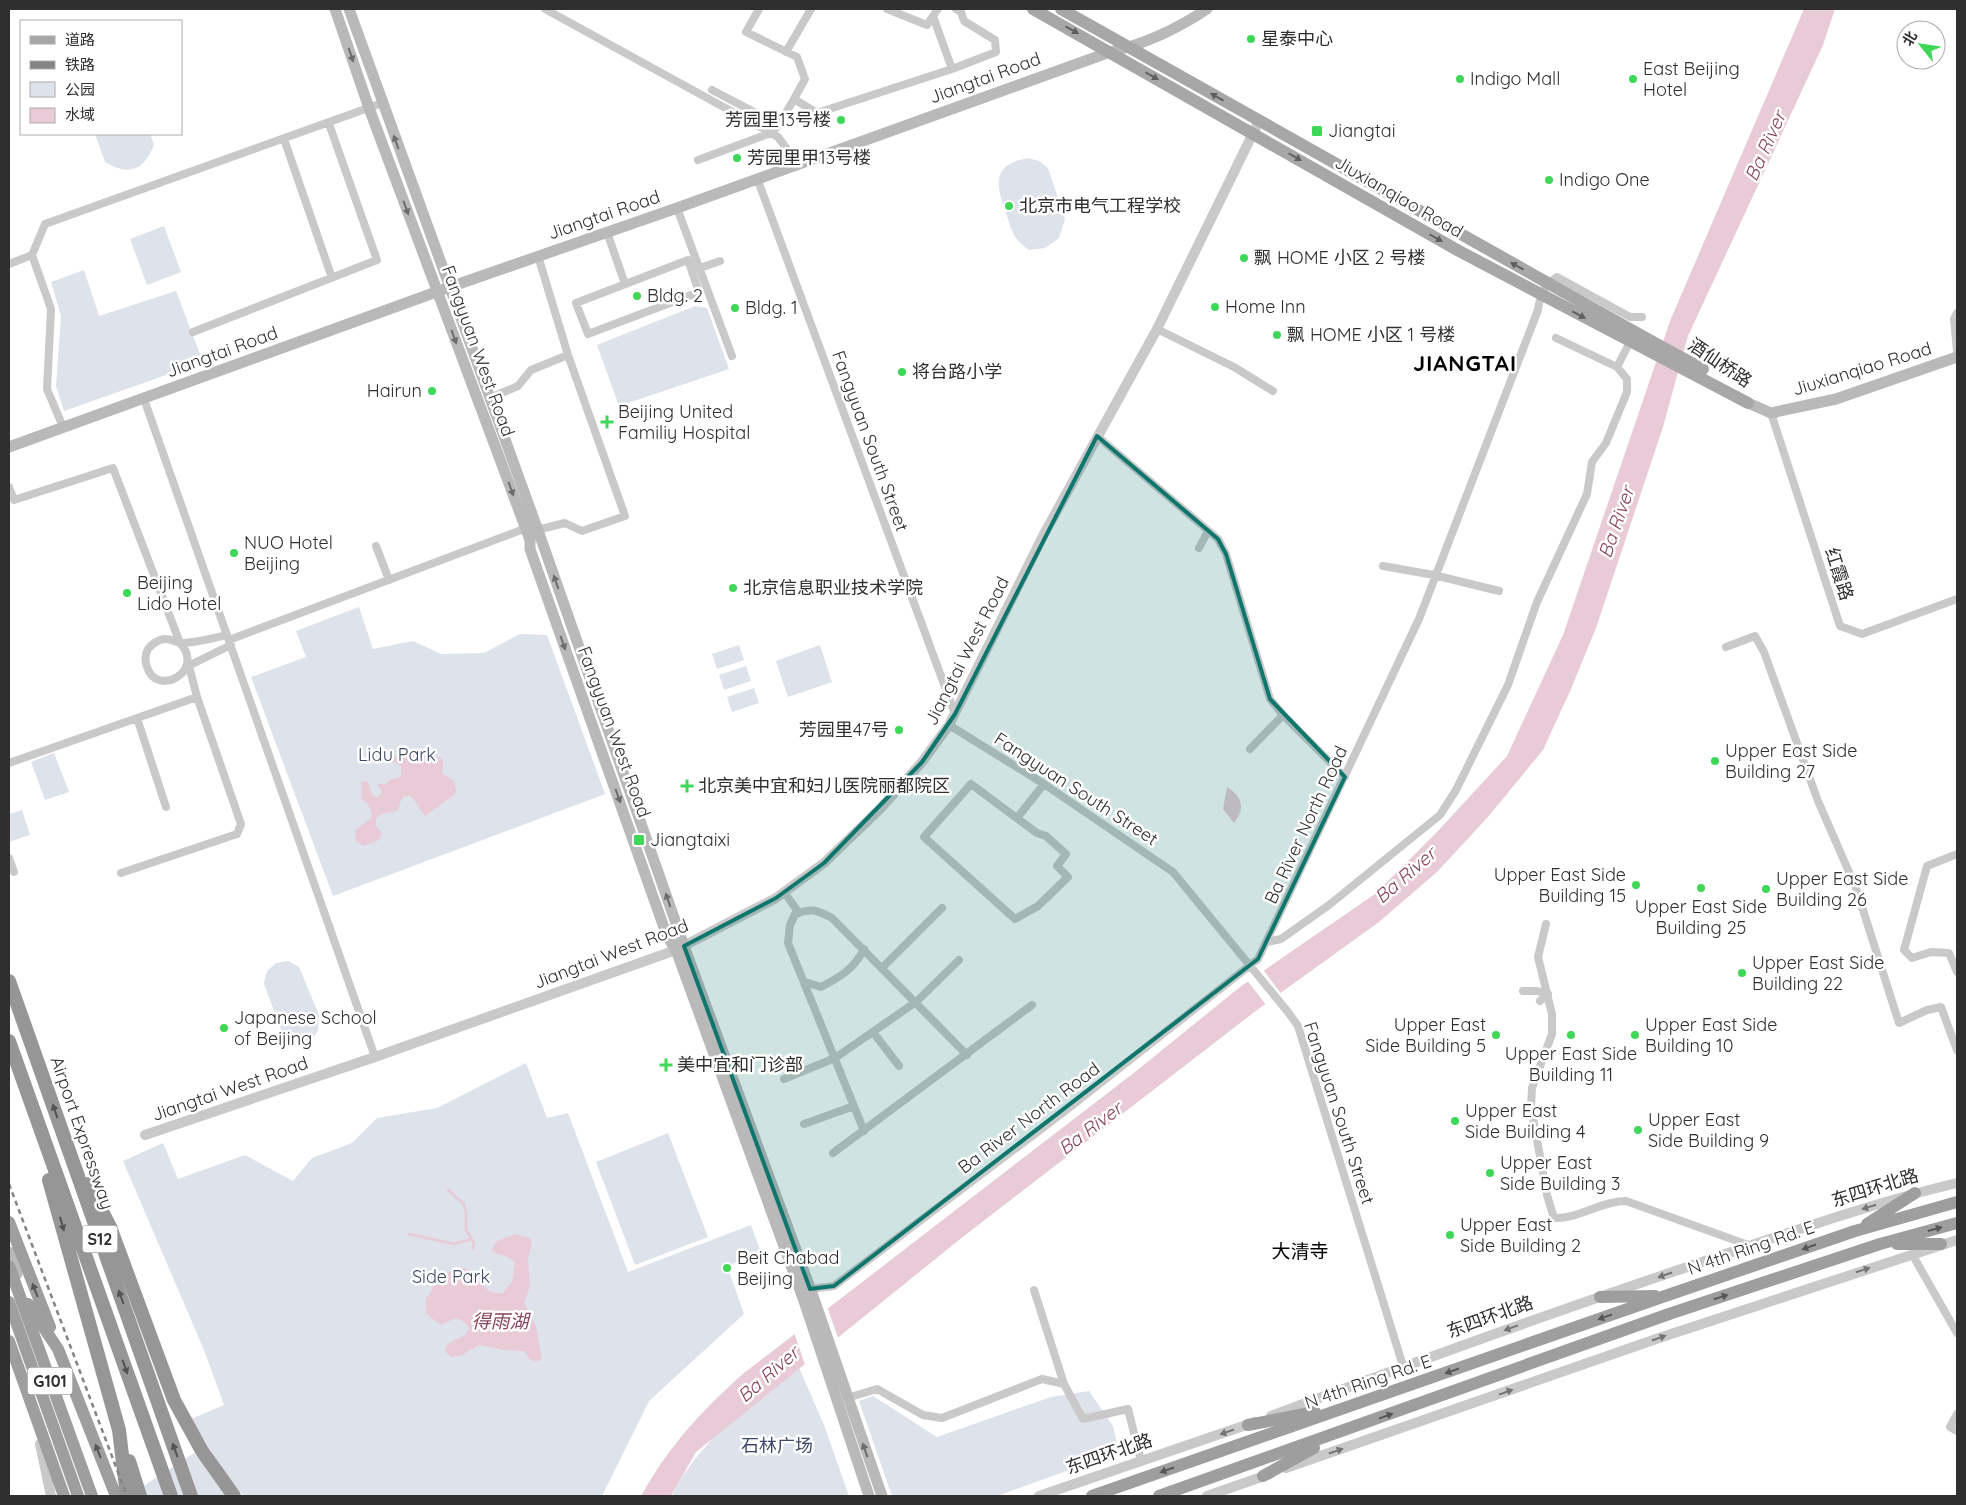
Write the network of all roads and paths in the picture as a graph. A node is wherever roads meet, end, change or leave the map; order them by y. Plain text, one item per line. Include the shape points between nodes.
1 (335, 9) edge
2 (349, 9) edge
3 (545, 9) edge
4 (759, 9) edge
5 (811, 9) edge
6 (887, 9) edge
7 (956, 9) edge
8 (1034, 9) edge
9 (1061, 9) edge
10 (1207, 9) edge
11 (936, 12) edge
12 (1128, 48) junction
13 (786, 52) junction
14 (1110, 52) junction
15 (952, 69) junction
16 (712, 90) dead end
17 (794, 99) junction
18 (382, 103) junction
19 (369, 108) junction
20 (1259, 121) junction
21 (329, 124) junction
22 (778, 125) junction
23 (770, 133) junction
24 (1253, 133) junction
25 (284, 139) junction
26 (698, 160) dead end
27 (798, 164) junction
28 (756, 178) junction
29 (677, 208) junction
30 (607, 232) junction
31 (32, 256) junction
32 (538, 256) junction
33 (720, 261) dead end
34 (9, 264) edge
35 (700, 268) junction
36 (332, 278) junction
37 (1548, 283) junction
38 (625, 284) junction
39 (450, 286) junction
40 (437, 291) junction
41 (1541, 294) junction
42 (1957, 312) edge
43 (1642, 317) dead end
44 (1157, 329) junction
45 (193, 332) dead end
46 (1556, 338) dead end
47 (1630, 342) junction
48 (1649, 345) junction
49 (1957, 351) edge
50 (568, 355) junction
51 (732, 356) dead end
52 (1957, 357) edge
53 (1617, 367) junction
54 (1273, 391) dead end
55 (490, 398) junction
56 (144, 399) junction
57 (1748, 403) joint
58 (1771, 413) junction
59 (63, 427) junction
60 (1097, 436) junction
61 (9, 447) edge
62 (9, 486) edge
63 (533, 528) junction
64 (1208, 531) junction
65 (376, 546) dead end
66 (1199, 548) dead end
67 (1384, 566) dead end
68 (1434, 575) junction
69 (389, 580) junction
70 (1499, 591) dead end
71 (1957, 600) edge
72 (229, 640) junction
73 (180, 643) junction
74 (1726, 647) dead end
75 (187, 666) junction
76 (197, 697) junction
77 (955, 714) junction
78 (1282, 715) junction
79 (137, 718) junction
80 (949, 725) junction
81 (1250, 749) dead end
82 (9, 764) edge
83 (1345, 777) junction
84 (1044, 784) junction
85 (166, 807) dead end
86 (1017, 818) junction
87 (1957, 854) edge
88 (9, 858) edge
89 (14, 872) dead end
90 (121, 873) dead end
91 (784, 892) junction
92 (942, 908) dead end
93 (799, 913) junction
94 (1546, 924) dead end
95 (1267, 942) junction
96 (680, 948) junction
97 (864, 949) junction
98 (959, 960) dead end
99 (882, 968) junction
100 (1254, 968) junction
101 (1957, 972) edge
102 (9, 981) edge
103 (805, 982) junction
104 (1540, 985) dead end
105 (1523, 991) dead end
106 (1548, 994) junction
107 (1540, 1001) dead end
108 (916, 1002) junction
109 (1032, 1005) dead end
110 (873, 1032) junction
111 (9, 1042) edge
112 (1957, 1050) edge
113 (967, 1055) junction
114 (375, 1057) junction
115 (835, 1058) junction
116 (899, 1066) dead end
117 (784, 1079) dead end
118 (854, 1106) junction
119 (804, 1124) dead end
120 (864, 1130) junction
121 (145, 1135) dead end
122 (63, 1136) junction
123 (834, 1153) dead end
124 (1957, 1183) edge
125 (1916, 1193) junction
126 (1957, 1202) edge
127 (9, 1222) edge
128 (1957, 1223) edge
129 (1855, 1231) junction
130 (1957, 1240) edge
131 (1880, 1244) junction
132 (1941, 1244) junction
133 (1751, 1246) junction
134 (9, 1252) edge
135 (1912, 1254) junction
136 (9, 1266) edge
137 (1034, 1290) dead end
138 (809, 1295) junction
139 (1600, 1296) junction
140 (1664, 1296) junction
141 (9, 1302) edge
142 (28, 1304) junction
143 (9, 1311) edge
144 (1957, 1334) edge
145 (9, 1341) edge
146 (9, 1348) edge
147 (58, 1349) junction
148 (829, 1361) junction
149 (1403, 1366) junction
150 (1064, 1384) junction
151 (847, 1398) junction
152 (1357, 1404) junction
153 (1957, 1414) edge
154 (1248, 1425) junction
155 (119, 1430) junction
156 (1348, 1430) junction
157 (1957, 1431) edge
158 (1141, 1461) junction
159 (1263, 1476) junction
160 (51, 1496) edge
161 (64, 1496) edge
162 (74, 1496) edge
163 (78, 1496) edge
164 (92, 1496) edge
165 (98, 1496) edge
166 (116, 1496) edge
167 (127, 1496) edge
168 (140, 1496) edge
169 (171, 1496) edge
170 (191, 1496) edge
171 (234, 1496) edge
172 (869, 1496) edge
173 (882, 1496) edge
174 (1039, 1496) edge
175 (1092, 1496) edge
176 (1159, 1496) edge
177 (1207, 1496) edge

1 -> 19 main road, Fangyuan West Road
2 - 18 main road, Fangyuan West Road
3 - 23 street
4 - 13 street via 746,32
5 - 13 street
6 - 11 street via 927,25
7 - 15 street via 964,21 995,40 996,52
8 -> 14 main road, Jiuxianqiao Road
9 - 12 main road, Jiuxianqiao Road
10 - 12 main road, Jiangtai Road via 1163,34
11 - 15 street
12 - 14 main road, Jiangtai Road
20 -> 12 main road, Jiuxianqiao Road
13 - 17 street via 797,57 805,79
14 -> 24 main road, Jiuxianqiao Road
14 - 27 main road, Jiangtai Road
15 - 17 street via 818,112
16 - 22 street
17 - 22 street
18 - 19 street
39 -> 18 main road, Fangyuan West Road
19 - 21 street
19 -> 40 main road, Fangyuan West Road
20 - 24 street, Jiangtai West Road
37 -> 20 main road, Jiuxianqiao Road
21 - 25 street
21 - 36 street via 377,260
22 - 23 street
23 - 26 street
23 - 27 street via 778,137
24 -> 41 main road, Jiuxianqiao Road via 1458,251
24 - 44 street, Jiangtai West Road
25 - 31 street via 45,224
25 - 36 street
27 - 28 main road, Jiangtai Road
28 - 29 main road, Jiangtai Road
28 - 77 street, Fangyuan South Street
29 - 30 main road, Jiangtai Road
29 - 35 street
30 - 32 main road, Jiangtai Road
30 - 38 street
31 - 34 street
31 - 59 street via 51,309 47,389
32 - 39 main road, Jiangtai Road
32 - 50 street
33 - 35 street
35 - 51 street
36 - 45 street
37 - 41 street, Ba River North Road
37 - 43 street via 1557,278 1630,317
37 - 48 main road, Jiuxianqiao Road
38 - 38 street via 688,260 699,292 588,334 576,303
39 - 40 main road, Jiangtai Road
39 - 55 main road, Fangyuan West Road
40 - 56 main road, Jiangtai Road
40 -> 63 main road, Fangyuan West Road
41 -> 47 main road, Jiuxianqiao Road
41 - 68 street, Ba River North Road via 1538,310
42 - 49 street via 1954,319
44 - 54 street via 1234,367
44 - 60 street, Jiangtai West Road
46 - 53 street
47 - 48 main road, Jiuxianqiao Road
47 - 53 street
48 - 57 main road, 酒仙桥路, bridge
50 - 55 street via 531,370 518,386
50 - 63 street via 625,516 582,531 565,522
52 - 58 main road, Jiuxianqiao Road via 1836,399
53 - 95 street via 1627,379 1622,407 1606,443 1592,462 1587,494 1536,602 1508,684 1456,790 1440,815 1329,905 1282,939
55 - 63 main road, Fangyuan West Road
56 - 59 main road, Jiangtai Road
56 - 72 street
57 - 58 main road
58 - 71 street, 红霞路 via 1840,626 1862,634
59 - 61 main road, Jiangtai Road
60 - 64 street
60 - 77 street, Jiangtai West Road via 1044,534
62 - 73 street via 14,500 113,468
63 - 69 street
63 - 96 main road, Fangyuan West Road via 530,548 668,936
64 - 66 street
64 - 78 street via 1218,539 1226,554 1270,699
65 - 69 street
67 - 68 street
68 - 70 street
68 - 83 street, Ba River North Road via 1419,619
69 - 72 street
72 - 73 street
72 - 75 street
72 - 114 street
73 - 75 street via 187,654
73 - 75 street via 166,638 154,642 146,653 148,671 168,681 179,677
74 - 112 street via 1755,636 1764,652 1818,801 1856,888 1899,1023 1926,1010 1941,1007
75 - 76 street
76 - 79 street
76 - 90 street via 241,824 237,834
77 - 80 street, Jiangtai West Road
78 - 81 street
78 - 83 street
79 - 82 street
79 - 85 street
80 - 84 street, Fangyuan South Street
80 - 91 street, Jiangtai West Road via 922,762 881,808 824,862
83 - 95 street, Ba River North Road
84 - 86 street
84 - 100 street, Fangyuan South Street via 1173,872
86 - 86 street via 970,784 924,837 1015,919 1038,906 1068,876 1057,866 1066,854 1046,836
87 - 101 street via 1927,866 1904,950 1912,958 1931,952 1949,954
88 - 89 street
91 - 93 street
91 - 96 street, Jiangtai West Road
92 - 99 street
93 - 97 street via 814,910 832,918
93 - 103 street via 795,914 790,925 788,943
94 - 106 street via 1538,957
95 - 100 street, Ba River North Road
96 - 114 street, Jiangtai West Road
96 - 138 main road, Fangyuan West Road
97 - 99 street
97 - 103 street via 844,975 821,986
98 - 108 street
99 - 108 street
100 - 138 street, Ba River North Road via 834,1286
100 - 149 street, Fangyuan South Street via 1298,1026
122 -> 102 highway, Airport Expressway / S12
103 - 115 street
104 - 106 street
105 - 106 street
106 - 107 street
106 - 133 street via 1552,1034 1532,1088 1531,1107 1554,1218 1626,1201
108 - 110 street
108 - 113 street
109 - 113 street
110 - 115 street
110 - 116 street
111 -> 155 highway
111 -> 169 highway, S12
113 - 120 street
114 - 121 street, Jiangtai West Road
115 - 117 street
115 - 118 street
118 - 119 street
118 - 120 street
120 - 123 street
170 -> 122 highway, Airport Expressway / S12
122 - 171 highway via 110,1228 178,1407 202,1451
124 - 125 street, 东四环北路
125 - 129 highway
125 -> 133 street, 东四环北路
126 - 129 highway, 东四环北路
147 -> 127 highway
131 -> 128 highway
129 -> 140 highway, N 4th Ring Rd. E
130 - 132 street
131 - 132 highway
156 -> 131 highway, N 4th Ring Rd. E via 1669,1314
132 - 135 street
133 -> 139 street, 东四环北路
134 - 142 main road, G101
135 - 144 street
159 -> 135 street
136 - 164 highway, G101
137 - 150 street
138 - 148 main road, Fangyuan West Road
139 - 140 highway
139 -> 149 street, 东四环北路
140 -> 152 highway, N 4th Ring Rd. E
141 - 163 highway, G101
142 - 147 highway
142 - 165 main road, G101
143 - 162 main road, G101
145 - 161 highway
146 - 160 street via 42,1452
166 -> 147 highway
148 - 151 main road, Fangyuan West Road
148 - 172 main road, Fangyuan West Road
149 - 154 street, 东四环北路
150 - 151 street via 1042,1379 942,1418 923,1415 876,1389
150 - 158 street via 1083,1419 1128,1409
173 -> 151 main road, Fangyuan West Road
152 - 154 highway
152 -> 175 highway, N 4th Ring Rd. E
153 - 157 street via 1950,1427
154 -> 158 street, 东四环北路
155 - 167 highway
155 - 168 highway
156 - 159 highway
156 - 176 highway, N 4th Ring Rd. E
158 - 174 street, 东四环北路
159 - 177 street

